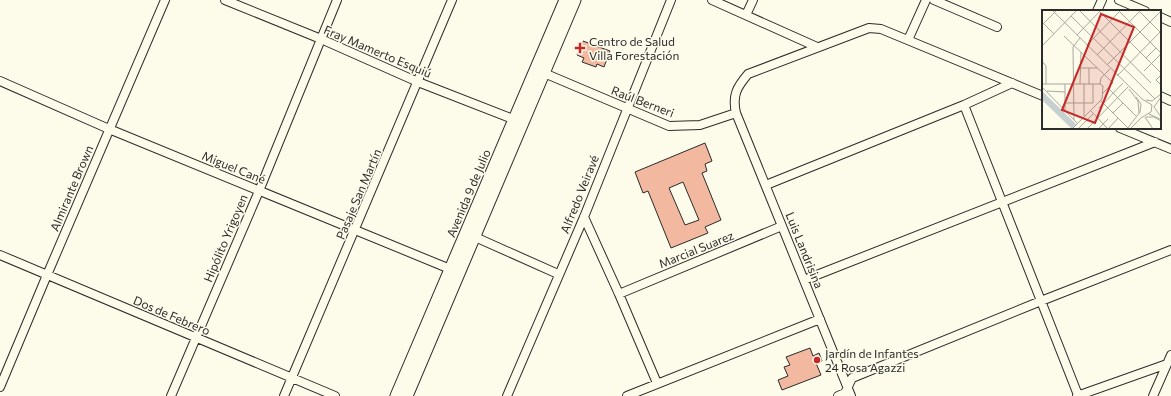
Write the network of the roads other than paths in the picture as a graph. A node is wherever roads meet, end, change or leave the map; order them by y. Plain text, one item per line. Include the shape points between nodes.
1 (165, 0) edge
2 (225, 0) edge
3 (337, 0) edge
4 (452, 0) edge
5 (565, 0) edge
6 (575, 0) edge
7 (671, 0) edge
8 (712, 0) edge
9 (753, 0) edge
10 (926, 0) edge
11 (934, 0) edge
12 (1102, 0) edge
13 (1119, 0) edge
14 (1097, 10) edge
15 (1143, 10) edge
16 (746, 15) junction
17 (1161, 17) edge
18 (1171, 22) edge
19 (998, 27) dead end
20 (321, 40) junction
21 (908, 40) junction
22 (817, 47) junction
23 (544, 73) junction
24 (0, 81) edge
25 (418, 82) junction
26 (1012, 83) junction
27 (1042, 96) edge
28 (1161, 96) edge
29 (1171, 101) edge
30 (964, 105) junction
31 (627, 108) junction
32 (736, 113) junction
33 (518, 121) junction
34 (110, 129) junction
35 (1122, 129) edge
36 (1155, 142) junction
37 (1171, 149) edge
38 (766, 185) junction
39 (259, 191) junction
40 (1003, 202) junction
41 (584, 217) junction
42 (782, 226) junction
43 (356, 230) junction
44 (475, 237) junction
45 (1171, 250) edge
46 (0, 255) edge
47 (455, 271) junction
48 (558, 274) junction
49 (47, 275) junction
50 (804, 280) junction
51 (619, 294) junction
52 (1041, 301) junction
53 (820, 319) junction
54 (195, 338) junction
55 (1171, 355) edge
56 (1167, 364) junction
57 (292, 379) junction
58 (657, 383) junction
59 (0, 387) edge
60 (848, 388) junction
61 (171, 396) edge
62 (284, 396) edge
63 (335, 396) edge
64 (396, 396) edge
65 (407, 396) edge
66 (507, 396) edge
67 (627, 396) edge
68 (838, 396) edge
69 (851, 396) edge
70 (1078, 396) edge
71 (1153, 396) edge

1 - 34 street, Almirante Brown
2 - 20 street, Fray Mamerto Esquiú
3 - 20 street, Hipólito Yrigoyen
4 - 25 street, Pasaje San Martín
5 - 33 main road, Avenida 9 de Julio
6 - 23 main road, Avenida 9 de Julio
7 - 31 street, Alfredo Veiravé
8 - 16 street
9 - 16 street
10 - 21 street
11 - 19 street
12 - 14 street
13 - 15 street
16 - 22 street
17 - 18 street
20 - 25 street, Fray Mamerto Esquiú
20 - 39 street, Hipólito Yrigoyen
21 - 22 street via 881,29 869,28
21 - 26 street
22 - 32 street via 748,74 738,86 734,102
23 - 31 street, Raúl Berneri
23 - 33 main road, Avenida 9 de Julio
24 - 34 street, Miguel Cané
25 - 33 street, Fray Mamerto Esquiú
25 - 43 street, Pasaje San Martín
26 - 27 street
26 - 30 street
28 - 29 street
30 - 38 street
30 - 40 street
31 - 32 street, Raúl Berneri via 669,126 700,125
31 - 41 street, Alfredo Veiravé
32 - 38 street, Luis Landrisina
33 - 44 main road, Avenida 9 de Julio
33 - 47 main road, Avenida 9 de Julio
34 - 39 street, Miguel Cané
34 - 49 street, Almirante Brown
35 - 36 street
36 - 37 street
36 - 40 street
38 - 42 street, Luis Landrisina
39 - 43 street, Miguel Cané
39 - 54 street, Hipólito Yrigoyen
40 - 50 street
40 - 52 street
41 - 48 street, Alfredo Veiravé
41 - 51 street
42 - 50 street, Luis Landrisina
42 - 51 street, Marcial Suarez
43 - 47 street, Miguel Cané
43 - 57 street, Pasaje San Martín
44 - 47 main road, Avenida 9 de Julio
44 - 48 street
45 - 52 street
46 - 49 street, Dos de Febrero
47 - 64 main road, Avenida 9 de Julio
47 - 65 main road, Avenida 9 de Julio
48 - 66 street, Alfredo Veiravé
49 - 54 street, Dos de Febrero
49 - 59 street, Almirante Brown
50 - 53 street, Luis Landrisina
51 - 58 street
52 - 60 street via 852,378
52 - 70 street
53 - 58 street
53 - 60 street, Luis Landrisina
54 - 57 street, Dos de Febrero
54 - 61 street, Hipólito Yrigoyen
55 - 56 street
56 - 70 street
56 - 71 street
57 - 62 street, Pasaje San Martín
57 - 63 street, Dos de Febrero
58 - 67 street
60 - 68 street via 845,393
60 - 69 street, Luis Landrisina

